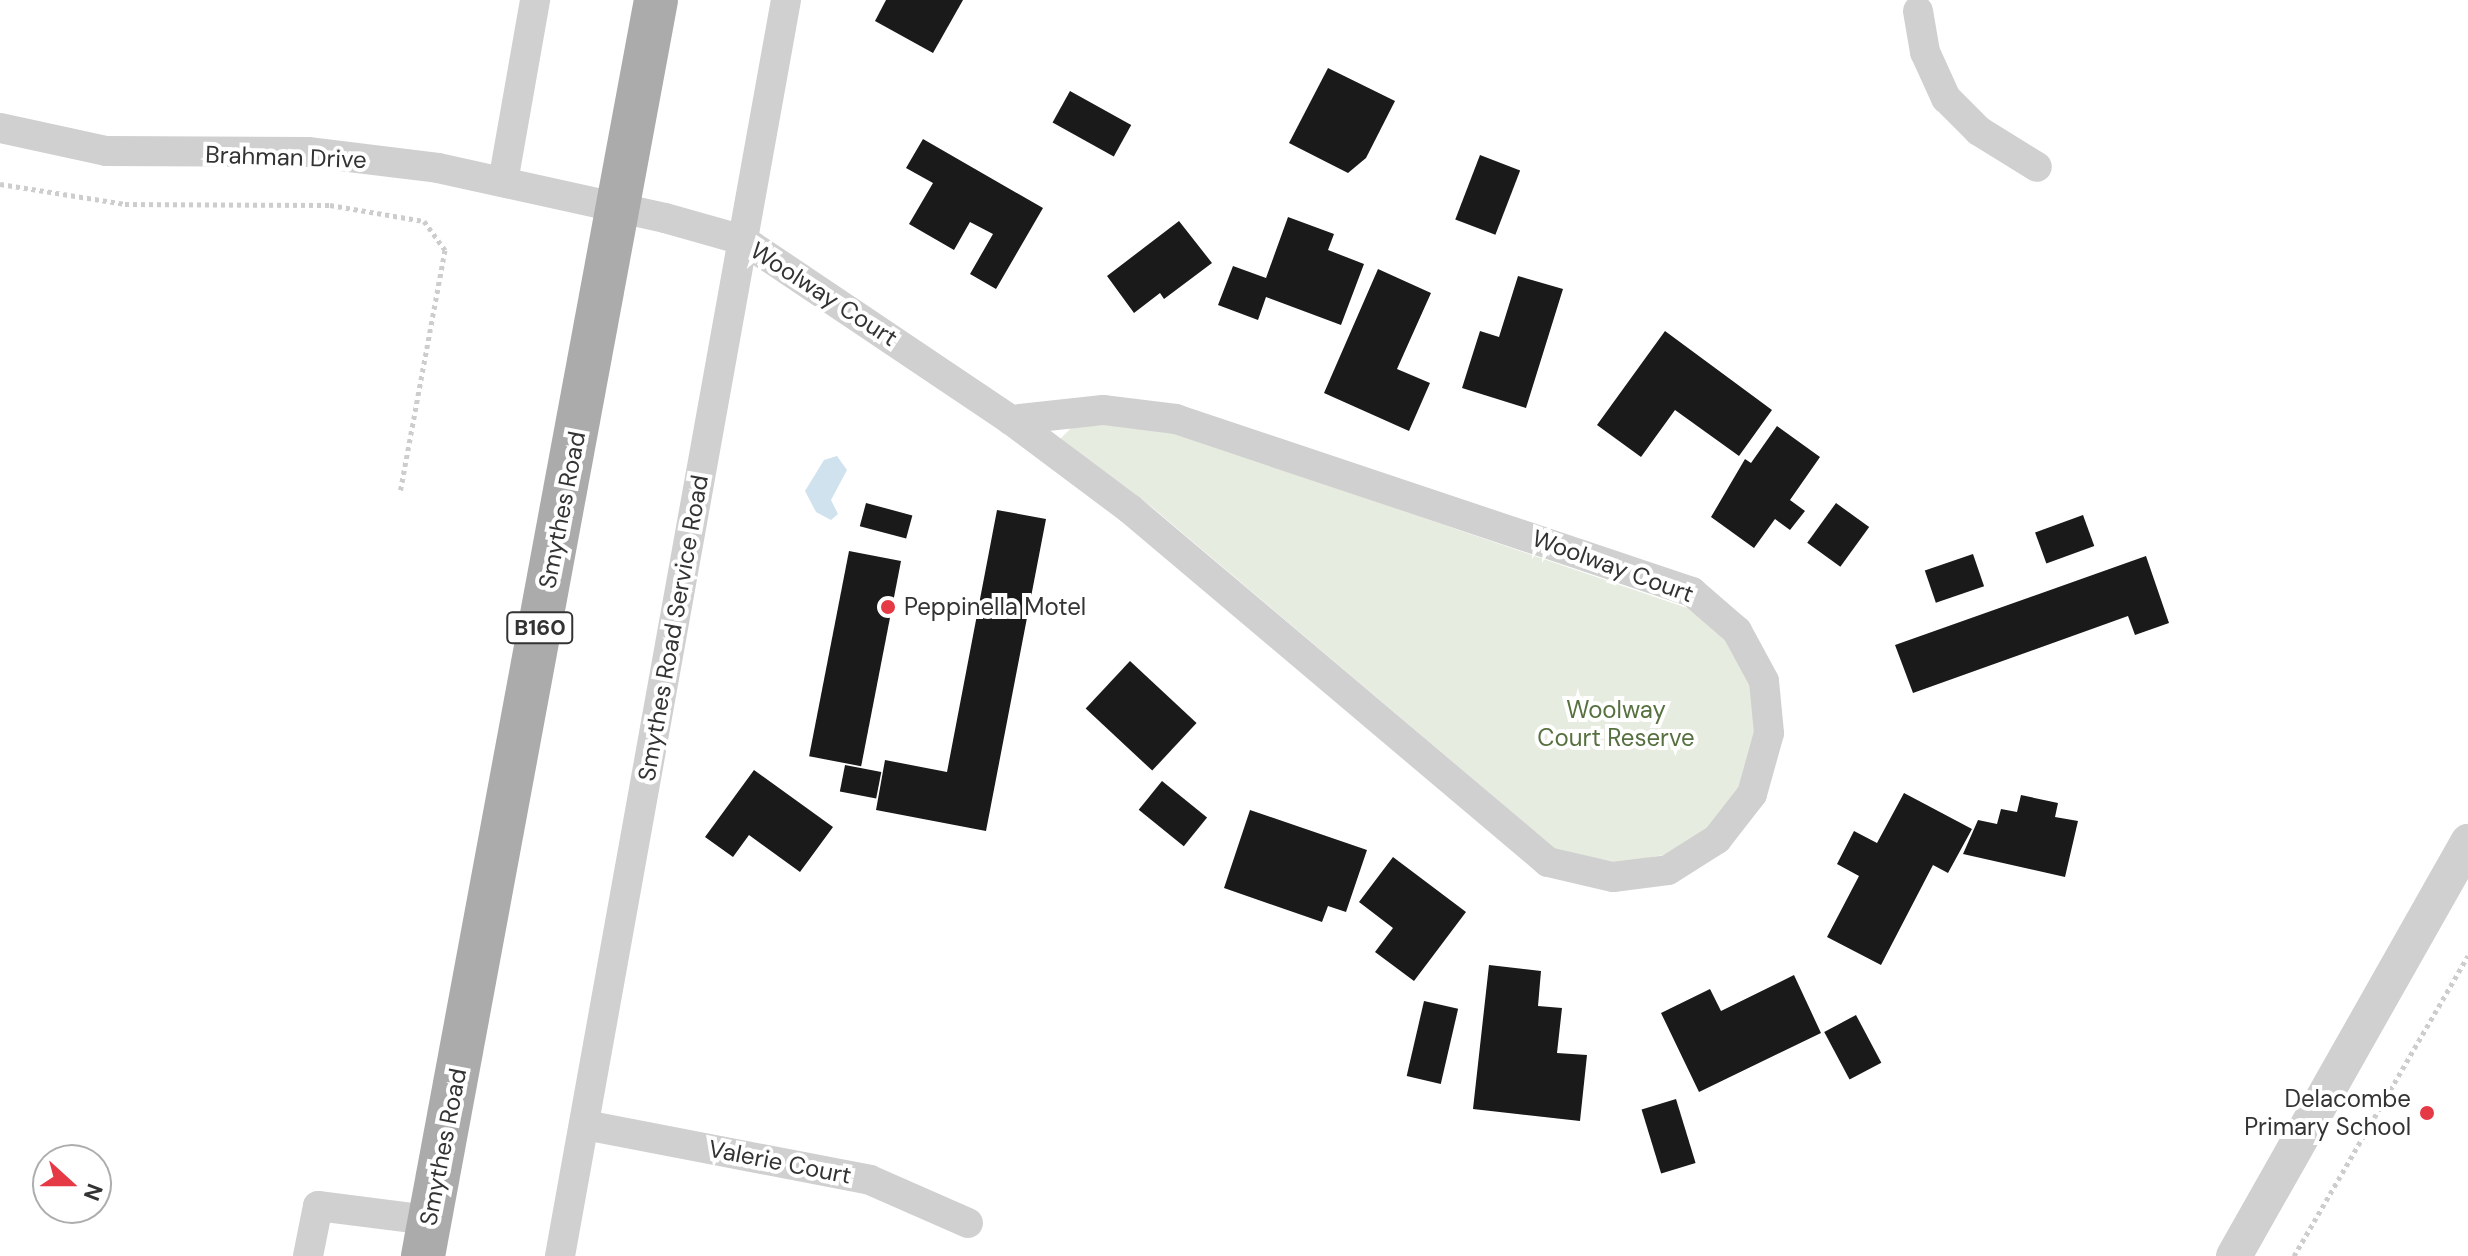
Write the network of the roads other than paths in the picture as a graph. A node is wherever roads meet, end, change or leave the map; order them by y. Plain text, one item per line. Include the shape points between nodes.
1 (535, 0) edge
2 (656, 0) edge
3 (786, 0) edge
4 (1916, 4) edge
5 (0, 128) edge
6 (2037, 167) dead end
7 (503, 182) junction
8 (618, 209) junction
9 (743, 240) junction
10 (1011, 420) junction
11 (2468, 842) edge
12 (585, 1125) junction
13 (968, 1223) dead end
14 (426, 1238) edge
15 (308, 1256) edge
16 (560, 1256) edge
17 (2234, 1256) edge

1 - 7 street
2 - 8 main road, Smythes Road / B160
3 - 9 street, Smythes Road Service Road
4 - 6 street via 1925,52 1954,108 1979,131
5 - 7 street, Brahman Drive via 106,151 344,155
7 - 8 street, Brahman Drive
8 - 9 street, Woolway Court
8 - 14 main road, Smythes Road / B160
9 - 10 street, Woolway Court
9 - 12 street, Smythes Road Service Road
10 - 10 street, Woolway Court via 1103,410 1176,419 1692,592 1737,631 1764,681 1769,733 1752,794 1717,839 1668,870 1613,877 1548,862 1151,527
11 - 17 street
12 - 13 street, Valerie Court via 870,1180
12 - 16 street, Smythes Road Service Road
14 - 15 street via 318,1206

